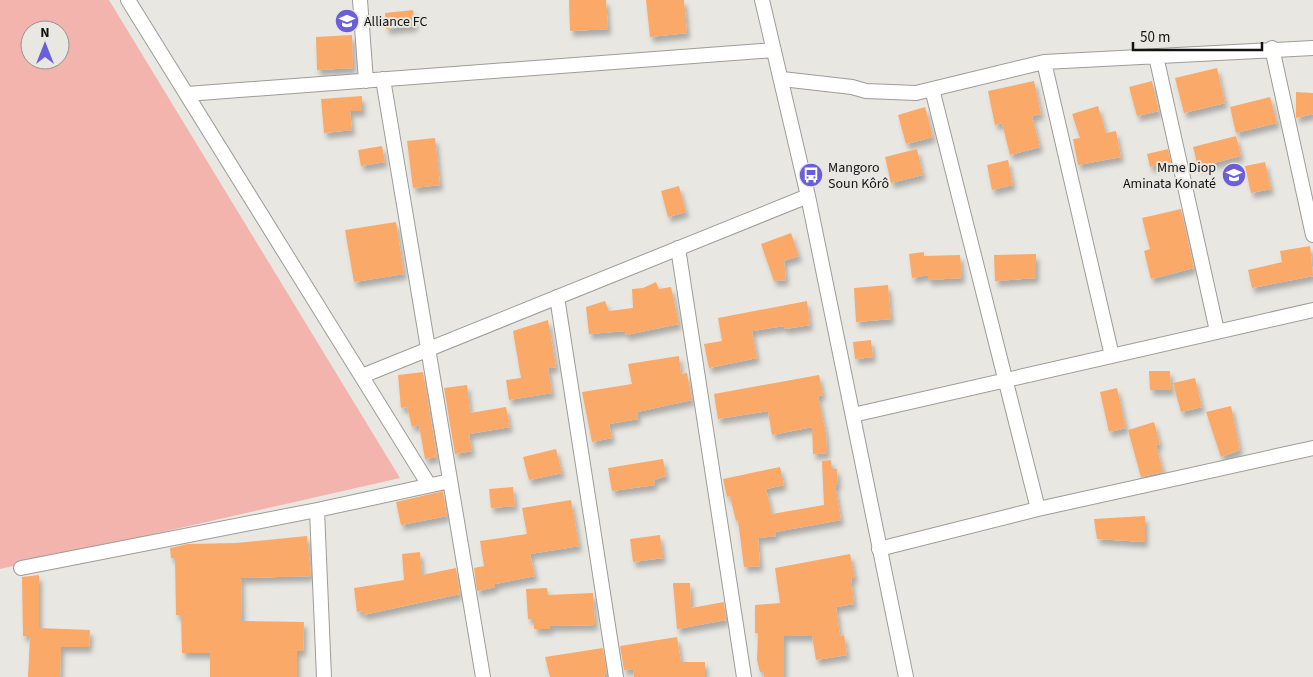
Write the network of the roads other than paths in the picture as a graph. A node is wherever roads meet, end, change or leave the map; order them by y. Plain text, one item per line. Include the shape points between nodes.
1 (128, 0) edge
2 (360, 0) edge
3 (762, 0) edge
4 (1272, 48) junction
5 (1313, 48) edge
6 (774, 50) junction
7 (1156, 56) junction
8 (1044, 62) junction
9 (782, 79) junction
10 (383, 80) junction
11 (366, 81) junction
12 (932, 89) junction
13 (187, 94) junction
14 (808, 196) junction
15 (1313, 235) edge
16 (678, 248) junction
17 (557, 297) junction
18 (1313, 310) edge
19 (1217, 331) junction
20 (427, 350) junction
21 (1112, 356) junction
22 (362, 376) junction
23 (1005, 380) junction
24 (853, 415) junction
25 (1313, 448) edge
26 (450, 481) junction
27 (429, 485) junction
28 (1038, 509) junction
29 (317, 510) junction
30 (880, 549) junction
31 (21, 568) dead end
32 (324, 677) edge
33 (483, 677) edge
34 (616, 677) edge
35 (744, 677) edge
36 (906, 677) edge

1 - 13 street
2 - 11 street
3 - 6 street
4 - 5 street
4 - 7 street
4 - 15 street
6 - 9 street
6 - 10 street
7 - 8 street
7 - 19 street
8 - 12 street
8 - 21 street
9 - 12 street via 898,94
9 - 14 street
10 - 11 street
10 - 20 street
11 - 13 street
12 - 23 street
13 - 22 street
14 - 16 street
14 - 24 street
16 - 17 street
16 - 35 street
17 - 20 street
17 - 34 street
18 - 19 street
19 - 21 street
20 - 22 street
20 - 26 street
21 - 23 street
22 - 27 street
23 - 24 street
23 - 28 street
24 - 30 street
25 - 28 street
26 - 27 street
26 - 33 street
27 - 29 street
28 - 30 street
29 - 31 street
29 - 32 street
30 - 36 street

